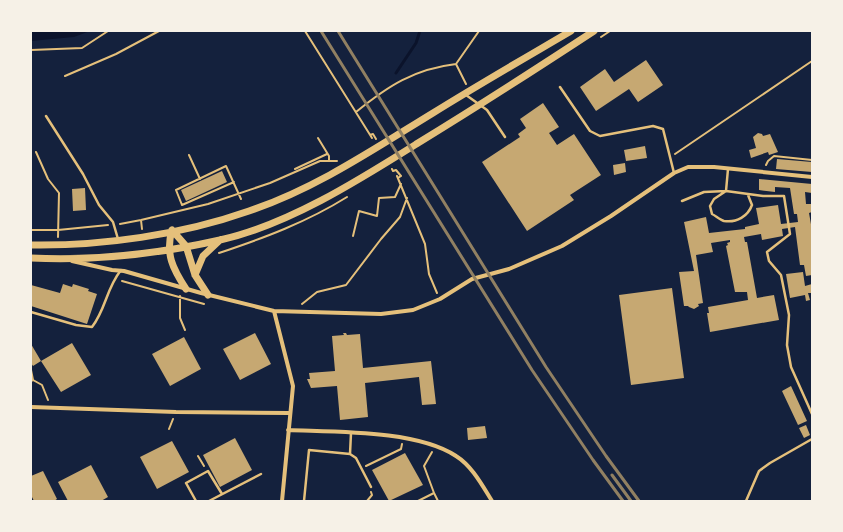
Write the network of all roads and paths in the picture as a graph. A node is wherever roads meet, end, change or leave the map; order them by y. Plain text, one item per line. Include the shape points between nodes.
1 (108, 31) edge
2 (159, 31) edge
3 (305, 31) edge
4 (479, 31) edge
5 (571, 31) edge
6 (594, 31) edge
7 (31, 50) edge
8 (812, 61) edge
9 (456, 64) junction
10 (65, 76) dead end
11 (466, 84) dead end
12 (560, 87) dead end
13 (464, 93) junction
14 (481, 104) junction
15 (356, 112) junction
16 (46, 116) dead end
17 (505, 137) dead end
18 (318, 138) dead end
19 (376, 139) dead end
20 (36, 152) dead end
21 (327, 154) junction
22 (189, 155) dead end
23 (670, 157) junction
24 (812, 160) edge
25 (728, 168) junction
26 (295, 169) dead end
27 (392, 169) dead end
28 (765, 172) junction
29 (674, 173) junction
30 (812, 177) edge
31 (200, 179) junction
32 (234, 182) junction
33 (401, 184) junction
34 (726, 191) junction
35 (240, 194) junction
36 (747, 195) junction
37 (241, 198) dead end
38 (407, 198) junction
39 (682, 201) dead end
40 (141, 220) junction
41 (114, 224) junction
42 (58, 227) dead end
43 (31, 230) edge
44 (142, 230) dead end
45 (172, 230) junction
46 (353, 236) dead end
47 (118, 240) junction
48 (221, 240) junction
49 (31, 245) edge
50 (186, 246) junction
51 (168, 249) junction
52 (31, 258) edge
53 (66, 258) junction
54 (121, 270) junction
55 (195, 275) junction
56 (119, 280) dead end
57 (186, 289) junction
58 (208, 298) junction
59 (440, 299) junction
60 (180, 302) dead end
61 (274, 311) junction
62 (31, 312) edge
63 (301, 312) junction
64 (185, 330) dead end
65 (31, 370) edge
66 (32, 381) edge
67 (31, 407) edge
68 (51, 408) junction
69 (176, 412) junction
70 (289, 413) junction
71 (812, 414) edge
72 (169, 429) dead end
73 (288, 430) junction
74 (352, 433) junction
75 (404, 438) junction
76 (812, 439) edge
77 (436, 446) junction
78 (350, 454) junction
79 (198, 456) dead end
80 (361, 468) junction
81 (208, 472) junction
82 (261, 474) dead end
83 (371, 487) joint
84 (434, 493) junction
85 (222, 494) junction
86 (196, 501) edge
87 (209, 501) edge
88 (282, 501) edge
89 (304, 501) edge
90 (367, 501) edge
91 (418, 501) edge
92 (438, 501) edge
93 (492, 501) edge
94 (746, 501) edge

1 - 7 path via 82,48
2 - 10 path via 116,54
3 - 15 path
4 - 9 path
5 - 13 main road
6 - 14 main road
8 - 23 path
9 - 11 path
9 - 15 path via 424,70 383,90
12 - 23 lane via 590,131 600,136 653,126 663,129
13 - 14 lane
13 - 45 main road via 329,175 249,211
14 - 17 lane via 488,110
14 - 48 main road via 371,173 316,202 264,225
15 - 19 path via 371,136 373,134
16 - 41 lane via 83,174 99,205
18 - 21 path
20 - 42 path via 48,179 59,193
21 - 26 path
21 - 35 path via 329,160 320,161
22 - 31 path
23 - 29 lane
24 - 28 path via 774,156 768,161
25 - 28 street
25 - 29 street via 688,167
25 - 34 lane
27 - 33 path via 401,176 397,177
28 - 30 street
29 - 59 street via 570,243 533,260 472,278
31 - 32 path via 226,166
31 - 32 path via 176,190 182,205
32 - 35 path
33 - 38 path
33 - 46 path via 395,197 380,198 377,216 359,211
34 - 36 lane
34 - 36 lane via 714,199 710,206 712,214 724,221 738,220 749,213 752,204
34 - 39 lane via 704,192
35 - 37 path
35 - 40 path
36 - 71 lane via 784,196 790,234 767,252 768,261 781,275 789,315 787,345 791,368
38 - 59 path via 425,244 429,274
38 - 63 path via 400,217 346,285 317,292 301,304
40 - 41 path
40 - 44 path
41 - 43 path
41 - 47 lane
45 - 47 main road
45 - 50 main road
45 - 51 main road
47 - 49 main road
48 - 50 main road
48 - 55 main road via 203,256
50 - 51 main road
50 - 55 main road
51 - 53 main road via 135,255
51 - 57 main road via 176,272
52 - 53 main road
53 - 54 street via 90,266
54 - 57 street
54 - 62 lane via 109,288 100,317 92,327
55 - 58 main road
56 - 58 path via 202,303 207,304
57 - 58 street
58 - 61 street
59 - 63 street via 413,310 381,314
60 - 64 path via 180,318
61 - 63 street
61 - 70 street via 292,386
65 - 66 path
66 - 68 path via 42,385
67 - 68 street
68 - 69 street
69 - 70 street
69 - 72 path
70 - 73 street
73 - 74 street
73 - 88 street
74 - 75 street
74 - 78 lane
75 - 77 street
75 - 80 path via 401,448
76 - 94 lane via 770,462 760,472
77 - 84 path via 424,466
77 - 93 street via 457,456 477,477
78 - 80 lane via 356,458
78 - 89 lane via 309,450
79 - 81 path
80 - 83 lane
81 - 85 lane
81 - 86 lane via 186,483
82 - 85 lane
83 - 90 path via 372,495
84 - 91 path
84 - 92 path
85 - 87 lane

